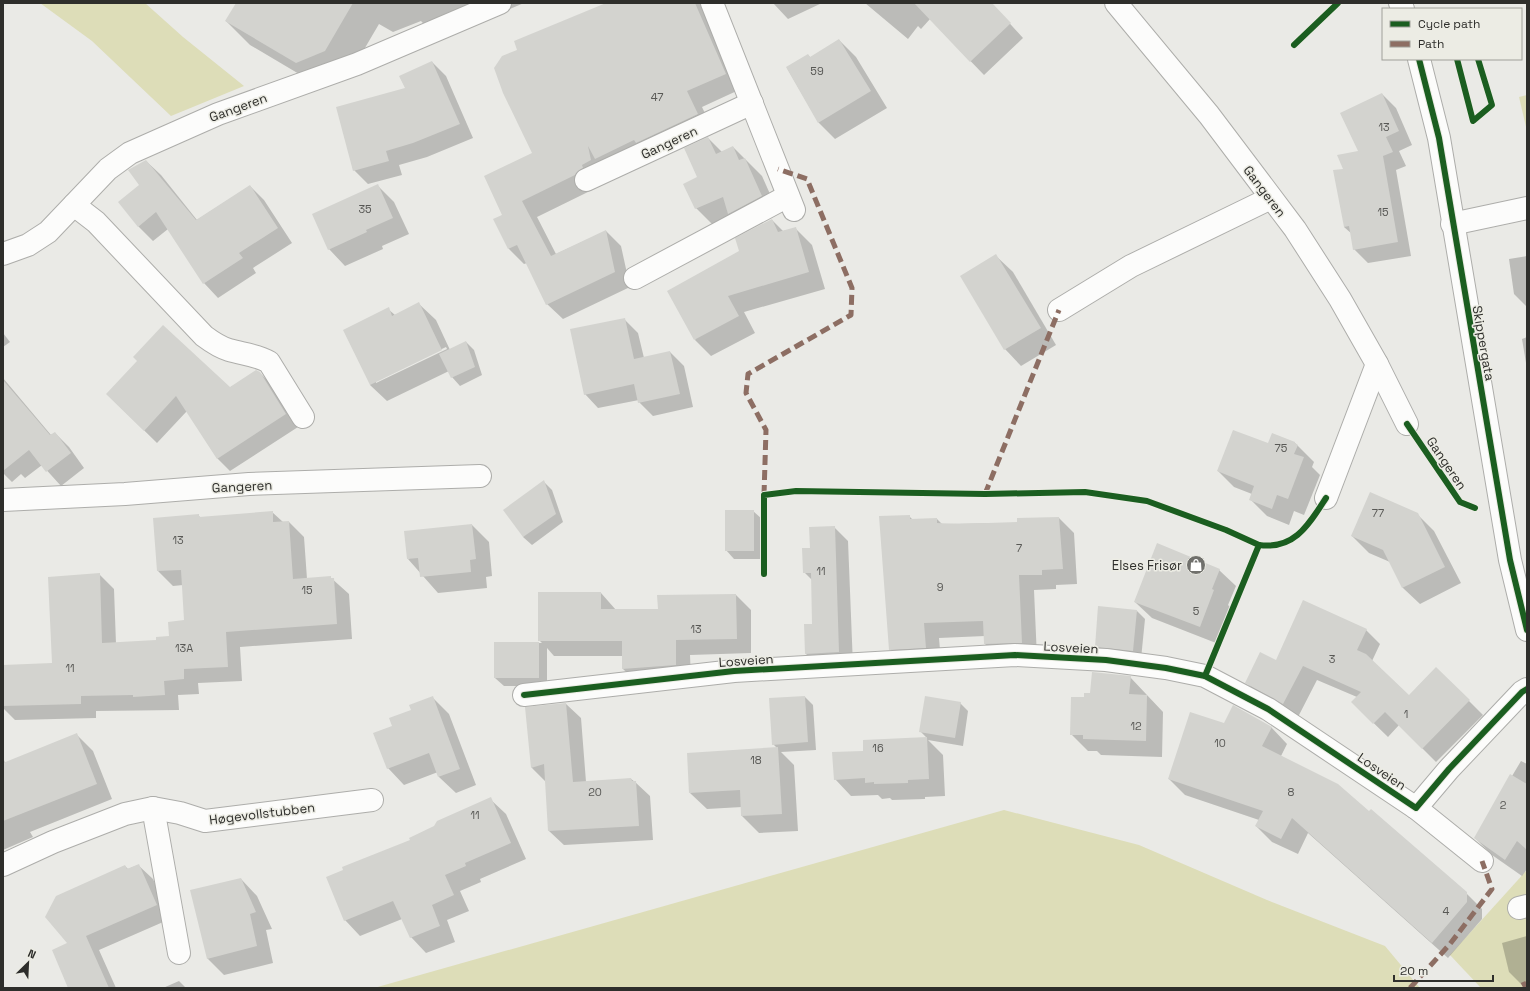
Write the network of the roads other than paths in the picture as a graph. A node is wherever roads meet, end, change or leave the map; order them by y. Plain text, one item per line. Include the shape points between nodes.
1 (500, 3) edge
2 (712, 3) edge
3 (1116, 3) edge
4 (1419, 60) edge
5 (752, 103) junction
6 (586, 180) dead end
7 (1271, 198) junction
8 (74, 205) junction
9 (1527, 208) edge
10 (1452, 224) junction
11 (3, 254) edge
12 (635, 278) dead end
13 (1059, 310) dead end
14 (1377, 364) junction
15 (303, 417) dead end
16 (1408, 424) dead end
17 (480, 476) dead end
18 (1326, 498) dead end
19 (3, 500) edge
20 (1527, 630) edge
21 (1527, 689) edge
22 (524, 695) dead end
23 (372, 800) dead end
24 (153, 808) junction
25 (1416, 808) junction
26 (1482, 861) dead end
27 (3, 865) edge
28 (179, 953) dead end

1 - 8 street, Gangeren via 357,64 218,114 130,153 108,169
2 - 5 street
3 - 7 street, Gangeren via 1209,115
4 - 10 street, Skippergata via 1439,138
5 - 6 street, Gangeren
5 - 12 street via 791,203
7 - 13 street via 1131,266
7 - 14 street, Gangeren via 1340,299
8 - 11 street, Gangeren via 43,235 28,245
8 - 15 street via 96,222 204,336 228,350 269,362
9 - 10 street
10 - 20 street, Skippergata via 1510,560
14 - 16 street, Gangeren
14 - 18 street
17 - 19 street, Gangeren via 249,484
21 - 25 street
22 - 25 street, Losveien via 734,671 1015,655 1106,660 1205,676 1268,709
23 - 24 street, Høgevollstubben via 205,821
24 - 27 street, Høgevollstubben via 125,814
24 - 28 street
25 - 26 street, Losveien

